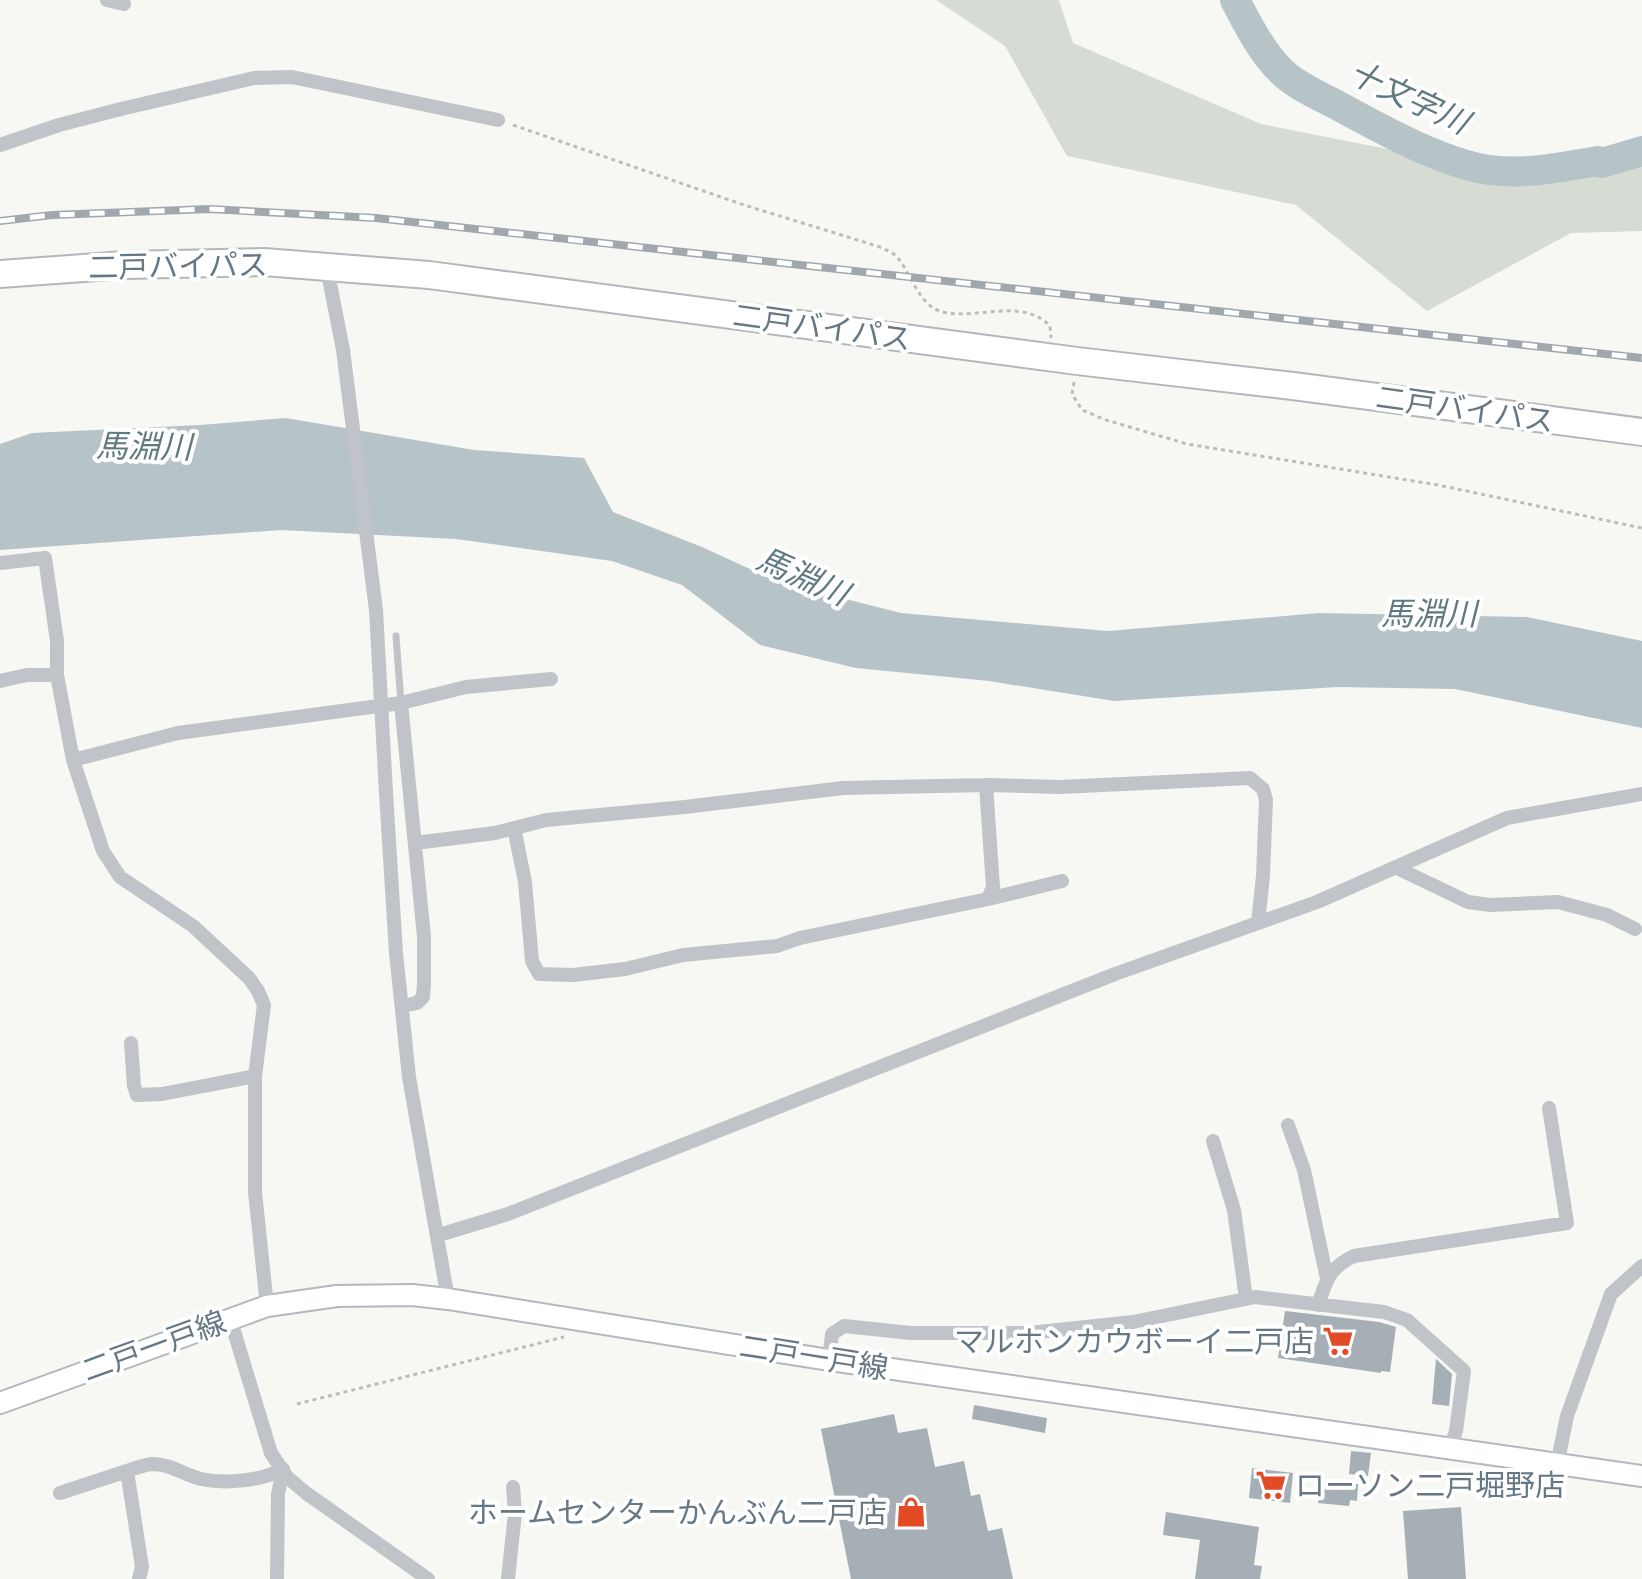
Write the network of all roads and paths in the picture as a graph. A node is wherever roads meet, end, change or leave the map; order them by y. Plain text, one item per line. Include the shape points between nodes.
1 (107, 0) edge
2 (124, 4) dead end
3 (498, 120) joint
4 (0, 145) edge
5 (327, 268) junction
6 (0, 274) edge
7 (1064, 360) junction
8 (1642, 432) edge
9 (1642, 528) edge
10 (0, 563) edge
11 (396, 636) dead end
12 (57, 675) junction
13 (551, 679) dead end
14 (0, 681) edge
15 (401, 703) junction
16 (73, 760) junction
17 (986, 785) junction
18 (1642, 794) edge
19 (514, 828) junction
20 (415, 843) junction
21 (1395, 867) junction
22 (1062, 881) dead end
23 (988, 899) junction
24 (1258, 923) junction
25 (1635, 929) dead end
26 (402, 1006) junction
27 (131, 1043) dead end
28 (255, 1076) junction
29 (1549, 1108) dead end
30 (1288, 1125) dead end
31 (1213, 1141) dead end
32 (439, 1235) junction
33 (1642, 1266) edge
34 (1327, 1279) junction
35 (448, 1299) junction
36 (1246, 1299) junction
37 (1318, 1305) junction
38 (267, 1306) junction
39 (230, 1318) junction
40 (573, 1319) junction
41 (829, 1360) junction
42 (0, 1403) edge
43 (297, 1404) dead end
44 (1450, 1448) junction
45 (1557, 1465) junction
46 (283, 1469) junction
47 (127, 1471) junction
48 (1642, 1476) edge
49 (513, 1487) dead end
50 (60, 1493) dead end
51 (139, 1579) edge
52 (277, 1579) edge
53 (428, 1579) edge
54 (508, 1579) edge

1 - 2 street
3 - 4 street via 292,77 254,78 59,125
3 - 7 path via 880,247 895,254 929,306 945,312 1030,313 1050,326
5 - 6 highway, 二戸バイパス via 264,262
5 - 7 highway, 二戸バイパス via 429,275
5 - 26 street, bridge via 343,350 376,610
7 - 8 highway, 二戸バイパス
7 - 9 path via 1082,410 1173,440 1438,485
10 - 12 street via 45,558
11 - 15 lane
12 - 14 street
12 - 16 street
13 - 15 street via 466,687
15 - 16 street via 178,733
15 - 20 street
16 - 28 street via 103,851 120,877 193,926 258,991 264,1005
17 - 19 street via 843,788 546,820
17 - 23 street via 993,887
17 - 24 street via 1250,778 1263,789 1266,800
18 - 21 street via 1507,818
19 - 20 street
19 - 23 street via 532,961 539,974 625,969 683,955 777,946
20 - 26 street via 424,937 423,997
21 - 24 street
21 - 25 street via 1468,902 1558,902
22 - 23 street
24 - 32 street via 1115,974 535,1204
26 - 32 street via 409,1077
27 - 28 street via 137,1095
28 - 38 street via 255,1192
29 - 34 street via 1567,1223 1354,1256 1337,1264
30 - 34 street via 1304,1170
31 - 36 street via 1234,1210
32 - 35 street
33 - 45 street via 1611,1294 1567,1416
34 - 37 street
35 - 38 main road, 二戸一戸線 via 337,1296
35 - 40 main road, 二戸一戸線
36 - 37 street
36 - 41 street via 1133,1322 1029,1333 911,1333 844,1326 832,1334
37 - 44 street via 1384,1312 1407,1320 1464,1371
38 - 39 main road, 二戸一戸線
39 - 42 main road, 二戸一戸線
39 - 46 street via 271,1453
40 - 41 main road, 二戸一戸線
40 - 43 path via 571,1335
41 - 44 main road, 二戸一戸線
44 - 45 main road, 二戸一戸線
45 - 48 main road, 二戸一戸線
46 - 47 street via 269,1477 214,1480 151,1464
46 - 52 street
46 - 53 street via 306,1493
47 - 50 street
47 - 51 street via 142,1567
49 - 54 street

